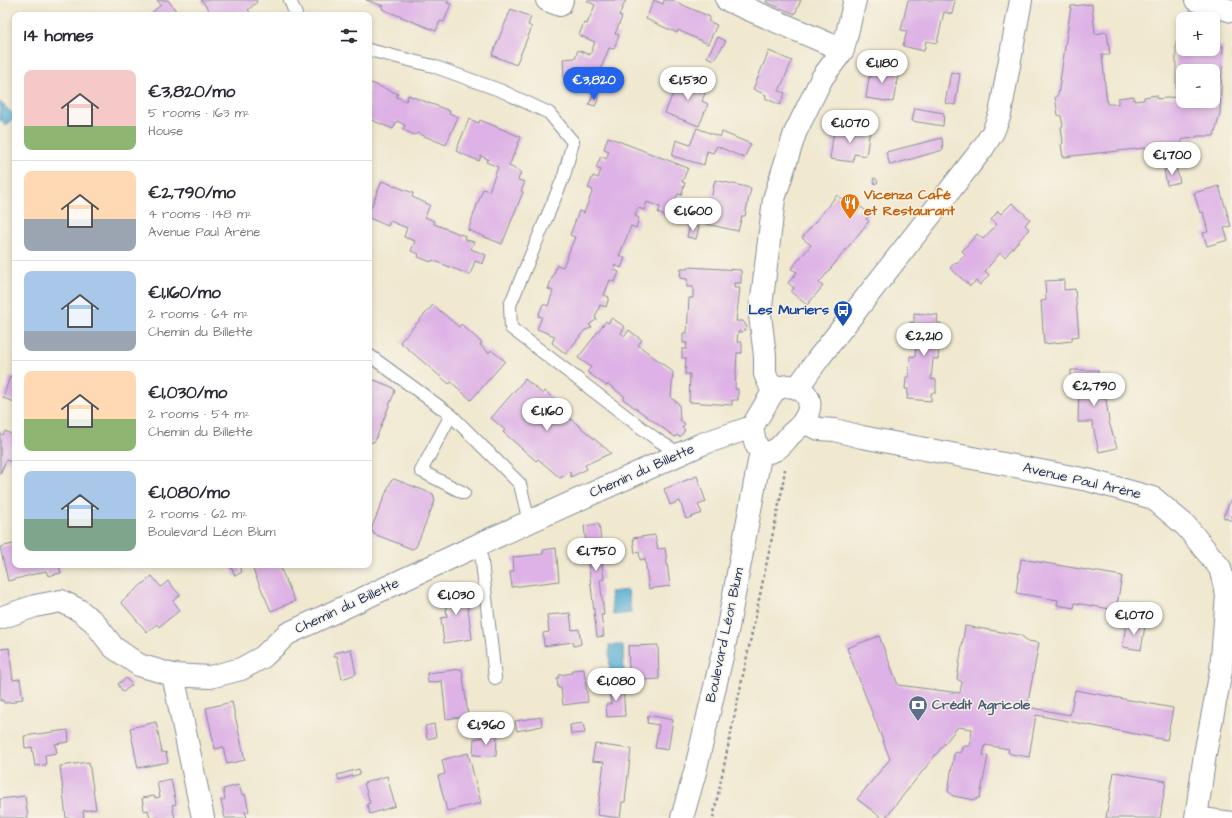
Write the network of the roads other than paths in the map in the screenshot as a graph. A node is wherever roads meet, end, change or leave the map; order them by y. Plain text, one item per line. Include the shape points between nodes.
1 (290, 0) edge
2 (547, 0) edge
3 (562, 0) edge
4 (727, 0) edge
5 (855, 0) edge
6 (1021, 0) edge
7 (1196, 0) edge
8 (1225, 0) edge
9 (1232, 4) edge
10 (1232, 11) edge
11 (295, 12) edge
12 (843, 50) junction
13 (372, 51) edge
14 (372, 357) edge
15 (798, 387) junction
16 (773, 392) junction
17 (451, 415) junction
18 (803, 422) junction
19 (752, 427) junction
20 (761, 451) junction
21 (680, 454) junction
22 (464, 493) dead end
23 (529, 522) junction
24 (480, 544) junction
25 (0, 618) edge
26 (1227, 672) edge
27 (173, 675) junction
28 (495, 678) dead end
29 (1196, 816) edge
30 (203, 818) edge
31 (682, 818) edge
32 (1232, 818) edge

1 - 11 lane
2 - 3 street via 560,5
4 - 12 street
5 - 12 street
6 - 15 street via 1000,114 993,132
7 - 10 street
8 - 9 street
12 - 16 street via 822,78 795,133 774,199 760,315 765,374
13 - 21 lane via 433,66 502,91 549,114 573,142 564,176 510,305 510,328 656,439
14 - 17 lane
15 - 16 street via 781,387
15 - 18 street via 809,399 810,407
16 - 19 street
17 - 22 lane via 421,471
17 - 23 lane via 520,484
18 - 20 street via 773,452
18 - 26 street, Avenue Paul Arène via 819,429 1088,480 1153,498 1186,526 1220,568 1227,595
19 - 20 street
19 - 21 street, Chemin du Billette
20 - 31 street, Boulevard Léon Blum via 724,648
21 - 23 street, Chemin du Billette
23 - 24 street, Chemin du Billette
24 - 27 street, Chemin du Billette via 287,634 263,657 241,669 210,677
24 - 28 lane
25 - 27 street, Chemin du Billette via 35,606 61,601 94,622 113,647 139,665
26 - 29 street, Avenue Paul Arène via 1206,746
27 - 30 street
29 - 32 lane

